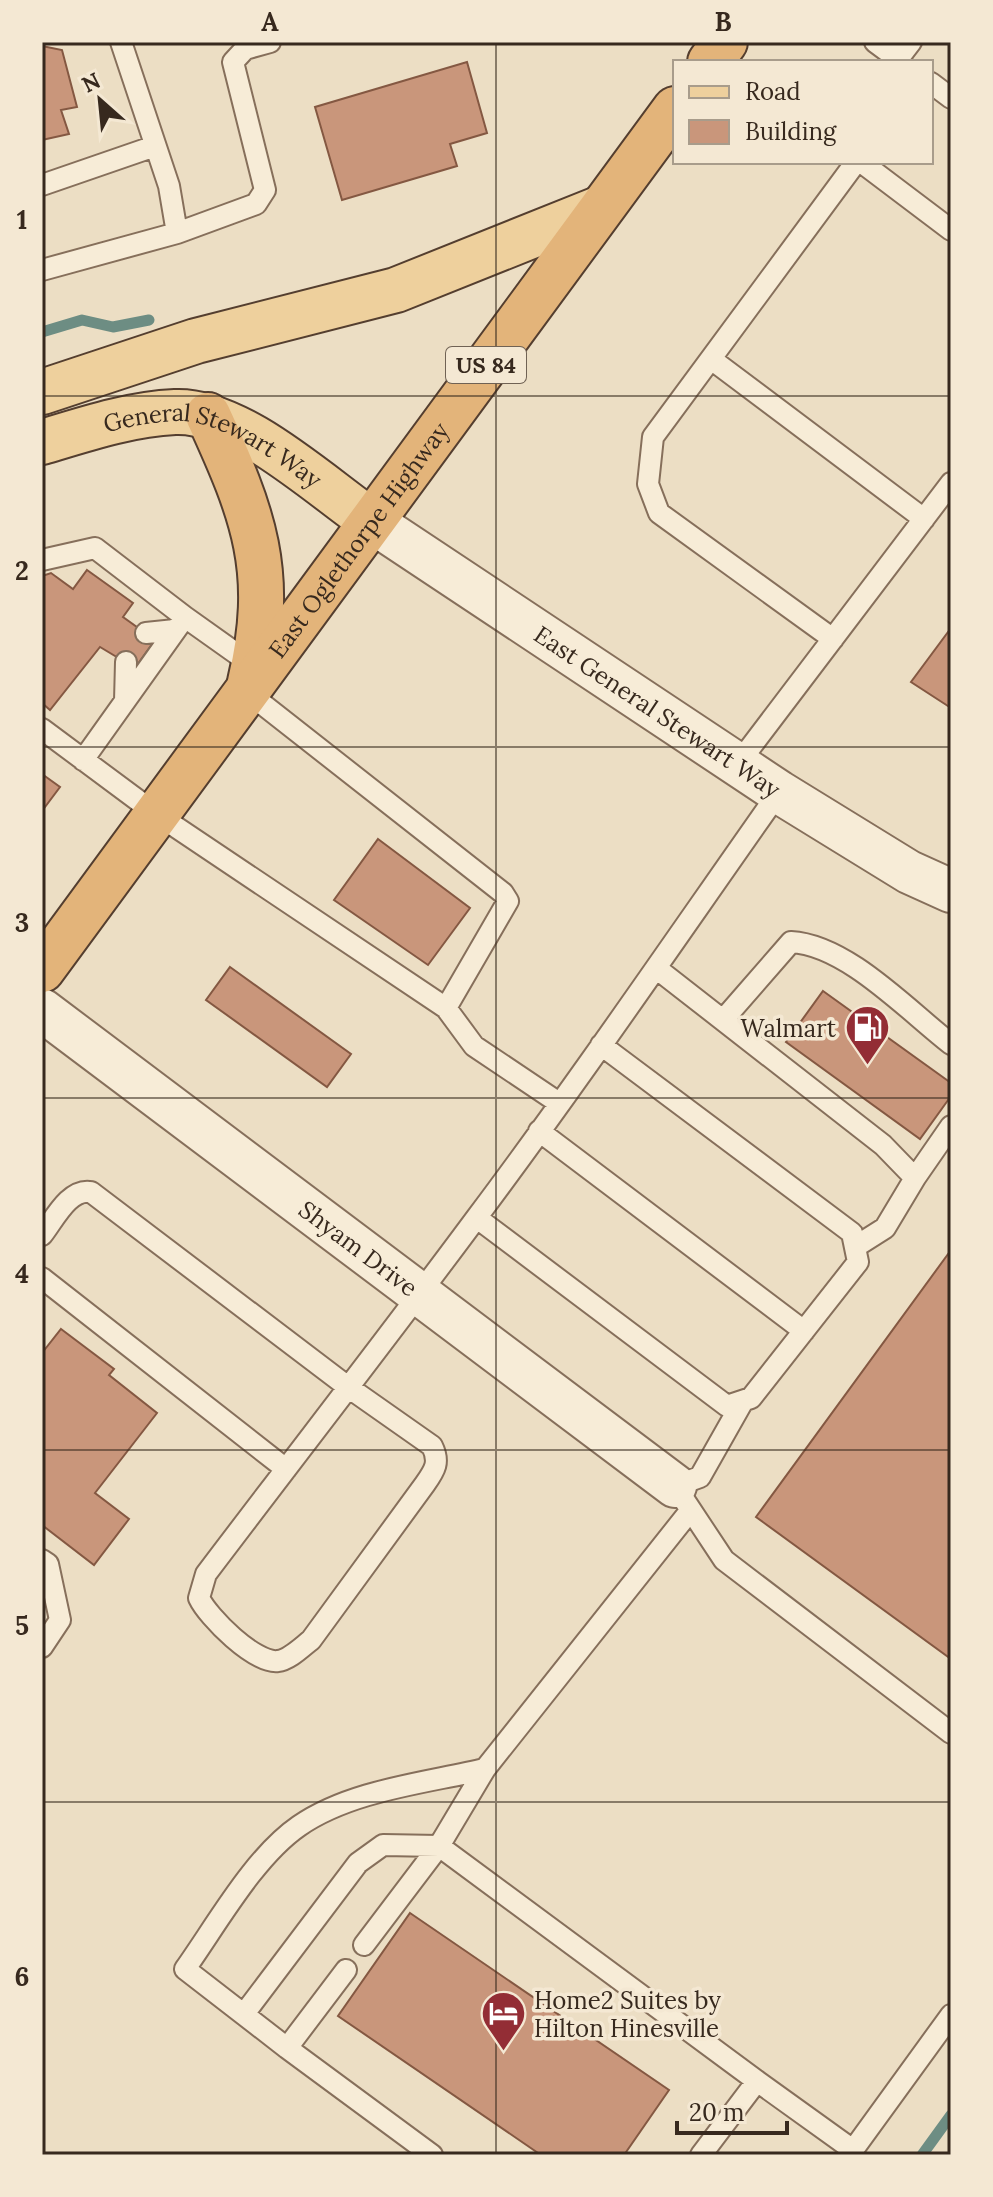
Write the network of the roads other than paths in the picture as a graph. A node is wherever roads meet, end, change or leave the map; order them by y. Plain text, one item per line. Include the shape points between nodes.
1 (121, 42) edge
2 (270, 42) edge
3 (875, 42) edge
4 (904, 54) edge
5 (933, 84) edge
6 (951, 98) edge
7 (673, 112) edge
8 (155, 146) junction
9 (857, 164) edge
10 (861, 164) edge
11 (42, 185) edge
12 (601, 208) junction
13 (951, 230) edge
14 (177, 233) junction
15 (42, 270) edge
16 (711, 359) junction
17 (42, 392) edge
18 (208, 415) junction
19 (42, 442) edge
20 (951, 483) edge
21 (924, 519) junction
22 (371, 521) junction
23 (42, 560) edge
24 (180, 624) junction
25 (146, 633) dead end
26 (833, 639) junction
27 (126, 662) dead end
28 (250, 679) junction
29 (125, 701) junction
30 (42, 729) edge
31 (83, 760) junction
32 (737, 765) junction
33 (779, 792) junction
34 (155, 813) junction
35 (951, 891) edge
36 (656, 968) junction
37 (42, 970) edge
38 (446, 1008) junction
39 (42, 1010) edge
40 (723, 1020) junction
41 (951, 1044) edge
42 (601, 1045) junction
43 (559, 1103) junction
44 (951, 1126) edge
45 (539, 1131) junction
46 (915, 1178) junction
47 (477, 1218) junction
48 (42, 1235) edge
49 (855, 1247) junction
50 (42, 1278) edge
51 (418, 1293) junction
52 (804, 1331) junction
53 (348, 1387) junction
54 (743, 1401) junction
55 (286, 1469) junction
56 (682, 1499) junction
57 (42, 1560) edge
58 (42, 1647) edge
59 (951, 1733) edge
60 (485, 1769) junction
61 (439, 1846) junction
62 (364, 1945) dead end
63 (346, 1970) dead end
64 (244, 2014) junction
65 (951, 2015) edge
66 (287, 2048) junction
67 (757, 2081) junction
68 (432, 2155) edge
69 (701, 2155) edge

1 - 8 lane
2 - 14 lane via 245,49 233,62 265,190 256,204
3 - 4 lane
5 - 6 lane
7 - 12 highway, East Oglethorpe Highway / US 84
8 - 11 lane
8 - 14 lane
9 - 16 lane
10 - 13 lane
12 - 17 main road via 396,290 196,341
12 - 22 highway, East Oglethorpe Highway / US 84
14 - 15 lane
16 - 21 lane
16 - 26 lane via 653,437 648,484 659,513
18 - 19 main road, General Stewart Way via 147,416
18 - 22 main road, General Stewart Way via 249,433
18 - 28 highway via 253,521 262,563 264,599
20 - 21 lane
21 - 26 lane
22 - 28 highway, East Oglethorpe Highway / US 84
22 - 32 street, East General Stewart Way
23 - 24 lane via 95,548 161,599
24 - 25 lane
24 - 28 lane
24 - 29 lane
26 - 32 lane
27 - 29 lane
28 - 34 highway, East Oglethorpe Highway / US 84
28 - 38 lane via 508,901
29 - 31 lane
30 - 31 lane
31 - 34 lane
32 - 33 street, East General Stewart Way
33 - 35 street, East General Stewart Way via 909,872
33 - 36 lane
34 - 37 highway, East Oglethorpe Highway / US 84
34 - 38 lane
36 - 40 lane
36 - 42 lane
38 - 43 lane via 474,1046
39 - 51 street, Shyam Drive
40 - 41 lane via 791,942 810,943 840,957
40 - 46 lane via 883,1145
42 - 43 lane
42 - 49 lane via 852,1233
43 - 45 lane
44 - 46 lane
45 - 47 lane
45 - 52 lane
46 - 49 lane via 885,1228
47 - 51 lane
47 - 54 lane via 727,1406
48 - 53 lane via 72,1196 91,1192
49 - 52 lane via 858,1262
50 - 55 lane
51 - 53 lane
51 - 56 street, Shyam Drive
52 - 54 lane via 751,1398
53 - 55 lane
53 - 55 lane via 432,1446 435,1469 311,1640 278,1661 263,1659 217,1624 199,1598 206,1574
54 - 56 lane
56 - 59 lane via 724,1560
56 - 60 lane
57 - 58 lane via 48,1564 60,1620
60 - 61 lane
60 - 64 lane via 326,1811 298,1827 270,1854 185,1969
61 - 62 lane
61 - 64 lane via 383,1845 358,1863
61 - 67 lane
63 - 66 lane
64 - 66 lane
65 - 67 lane via 853,2150
66 - 68 lane
67 - 69 lane

